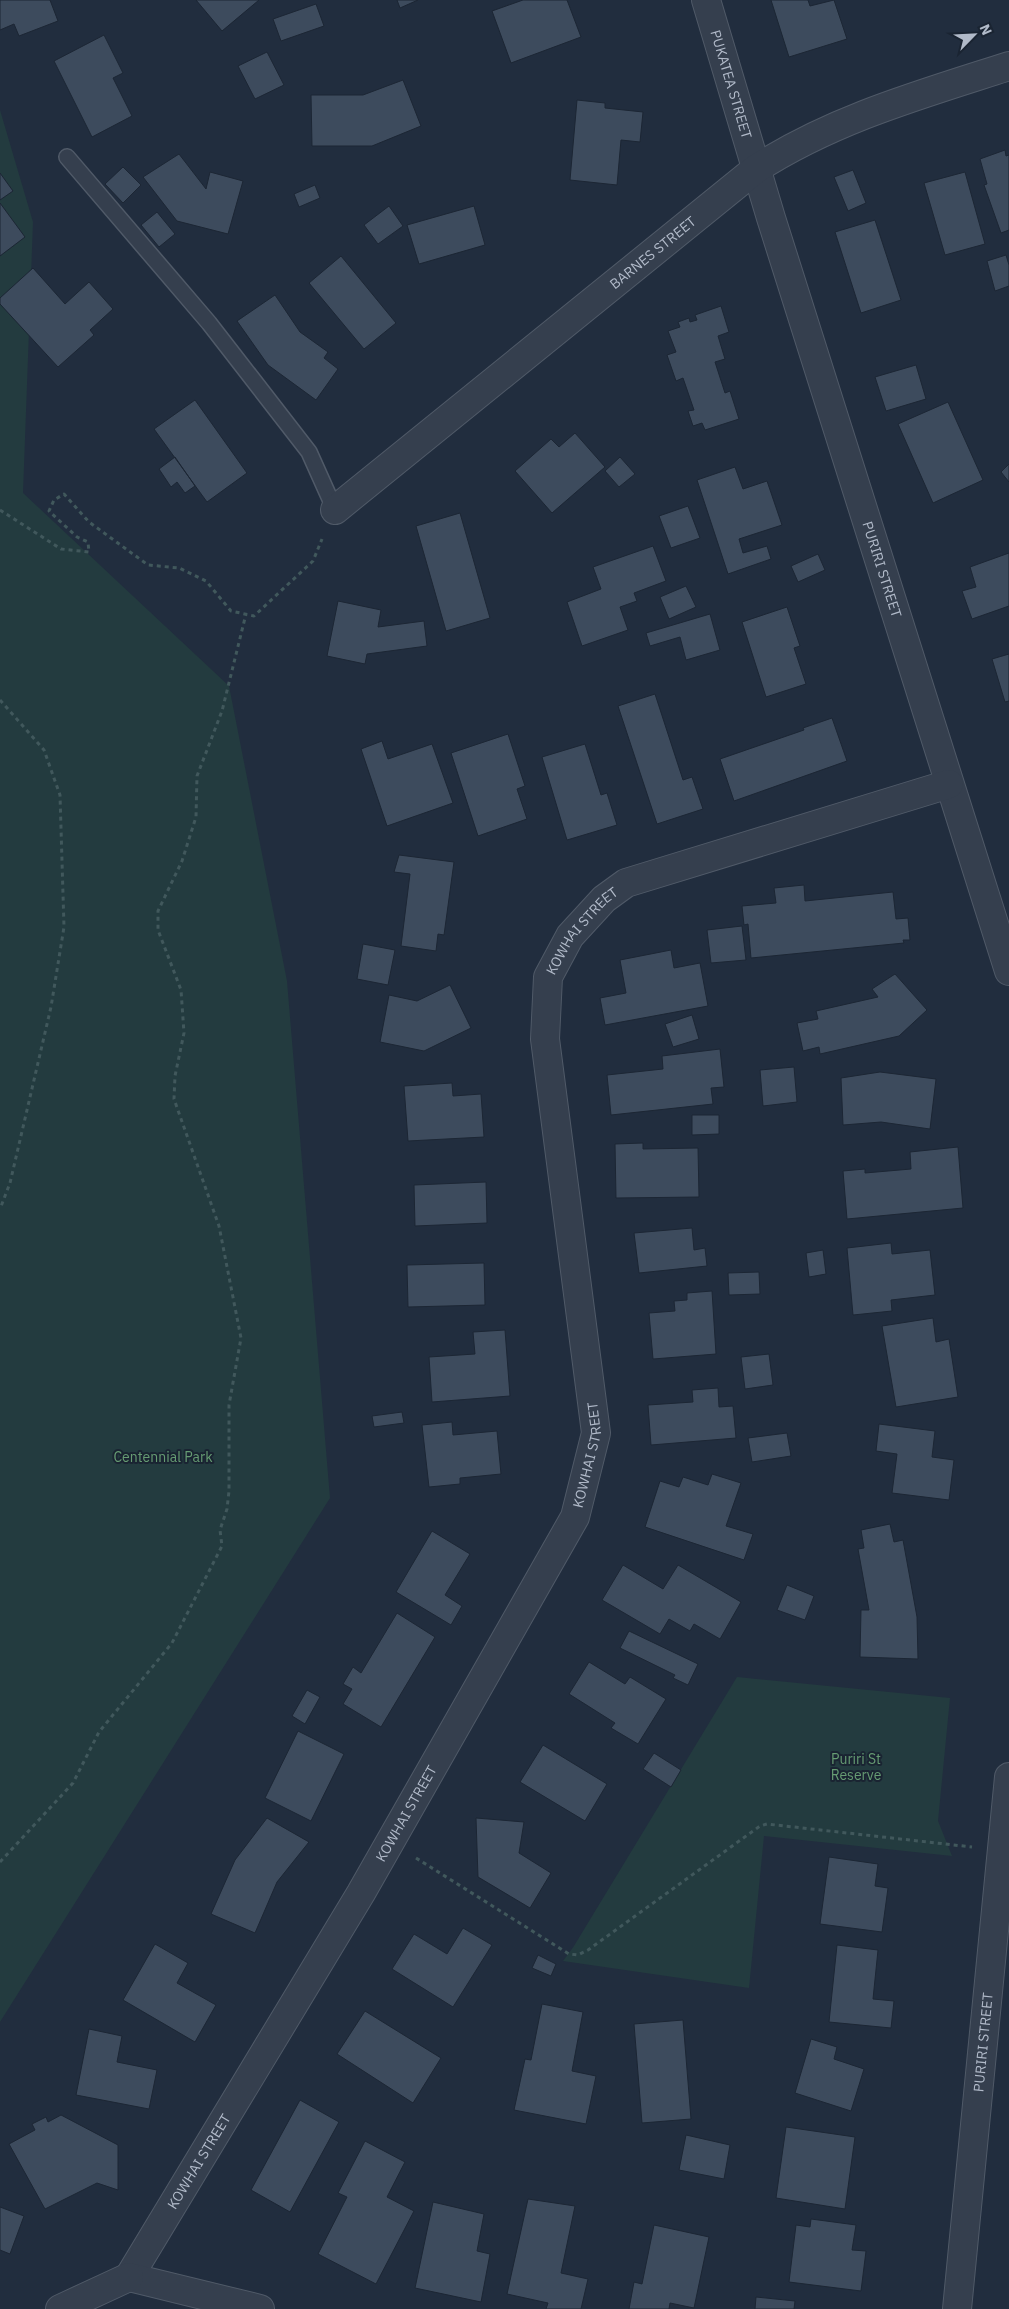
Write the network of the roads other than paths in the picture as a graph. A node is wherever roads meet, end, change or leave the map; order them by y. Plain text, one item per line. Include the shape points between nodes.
1 (706, 0) edge
2 (1009, 66) edge
3 (67, 157) dead end
4 (756, 169) junction
5 (335, 510) joint
6 (949, 784) junction
7 (1009, 971) edge
8 (1009, 1777) edge
9 (129, 2277) junction
10 (60, 2309) edge
11 (260, 2309) edge
12 (957, 2309) edge

1 - 4 street, PUKATEA STREET
2 - 4 street, BARNES STREET via 849,121 790,147
3 - 5 lane via 209,323 309,452
4 - 5 street, BARNES STREET
4 - 6 street, PURIRI STREET
6 - 7 street, PURIRI STREET
6 - 9 street, KOWHAI STREET via 626,883 604,899 570,936 548,977 546,1039 596,1433 575,1517 390,1842
8 - 12 street, PURIRI STREET
9 - 10 street
9 - 11 street

